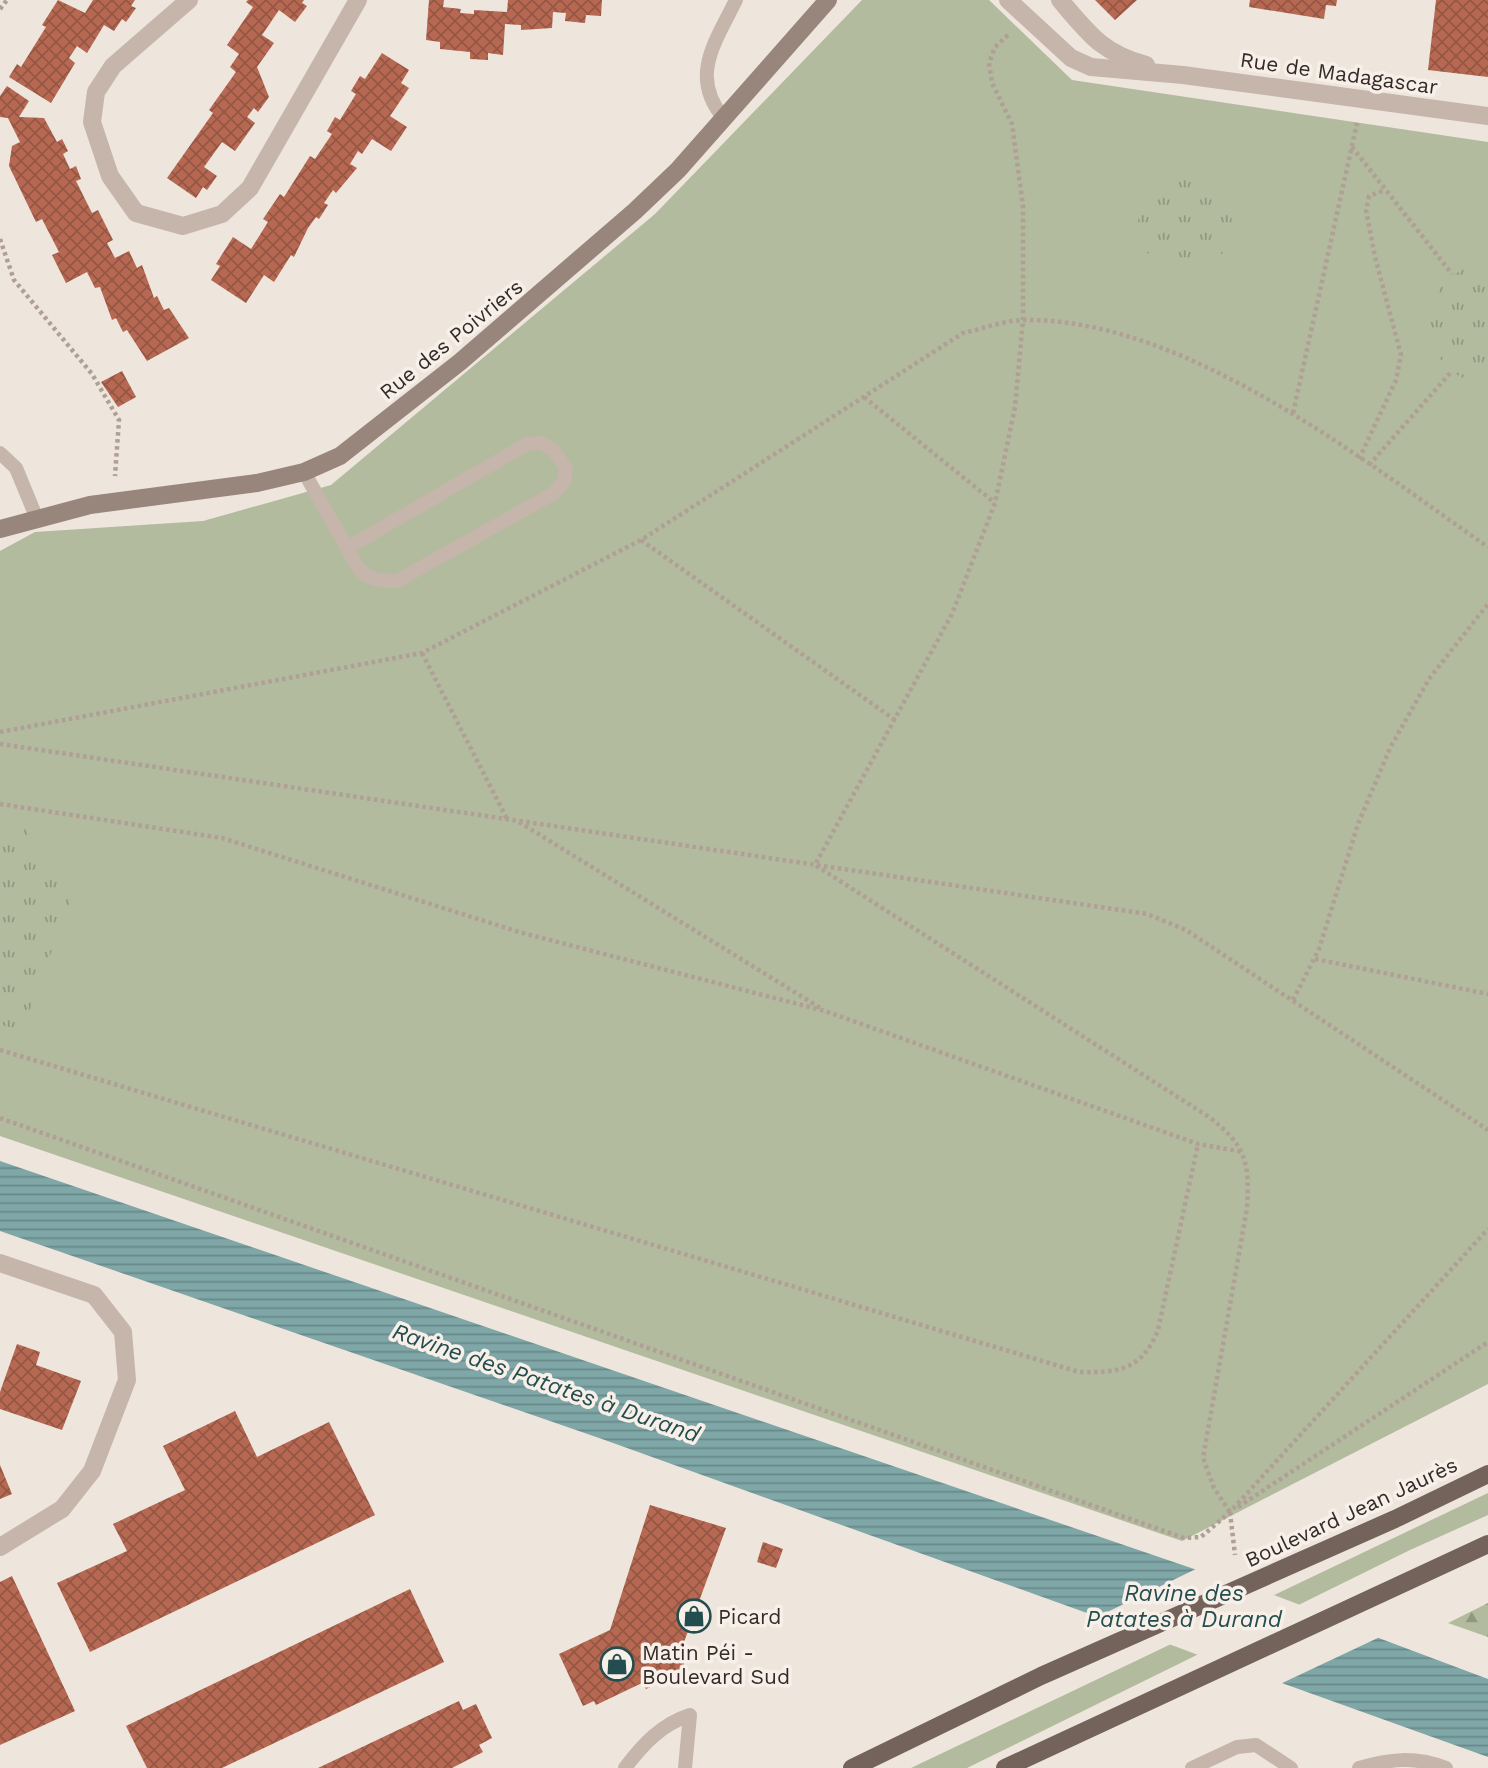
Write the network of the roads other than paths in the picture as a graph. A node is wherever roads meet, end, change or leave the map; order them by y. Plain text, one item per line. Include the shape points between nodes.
1 (189, 0) edge
2 (358, 0) edge
3 (736, 0) edge
4 (828, 0) edge
5 (1008, 0) edge
6 (1059, 0) edge
7 (1183, 75) junction
8 (1488, 116) edge
9 (723, 117) junction
10 (0, 453) edge
11 (304, 472) junction
12 (37, 519) junction
13 (0, 529) edge
14 (347, 548) junction
15 (0, 1263) edge
16 (1488, 1474) edge
17 (1488, 1545) edge
18 (0, 1547) edge
19 (625, 1768) edge
20 (685, 1768) edge
21 (852, 1768) edge
22 (1005, 1768) edge
23 (1192, 1768) edge
24 (1291, 1768) edge
25 (1359, 1768) edge
26 (1446, 1768) edge

1 - 2 street via 113,66 96,92 92,122 110,176 136,213 183,226 222,214 250,188
3 - 9 lane via 708,61 710,101
4 - 9 street, Rue des Poivriers
5 - 7 street, Rue de Madagascar via 1070,58 1100,68
6 - 7 street, Rue de Madagascar via 1093,38 1119,58
7 - 8 street, Rue de Madagascar
9 - 11 street, Rue des Poivriers via 678,170 564,275 374,432 340,456
10 - 12 lane via 16,468
11 - 12 street, Rue des Poivriers
11 - 14 lane
12 - 13 street, Rue des Poivriers
14 - 14 lane via 361,574 397,581 554,493 564,481 566,468 553,450 541,443 527,444
15 - 18 street via 94,1296 123,1332 127,1380 92,1471 62,1509
16 - 21 main road, Boulevard Jean Jaurès via 1041,1676
17 - 22 main road
19 - 20 lane via 655,1733 690,1715
23 - 24 lane via 1237,1747 1256,1745
25 - 26 lane via 1393,1758

